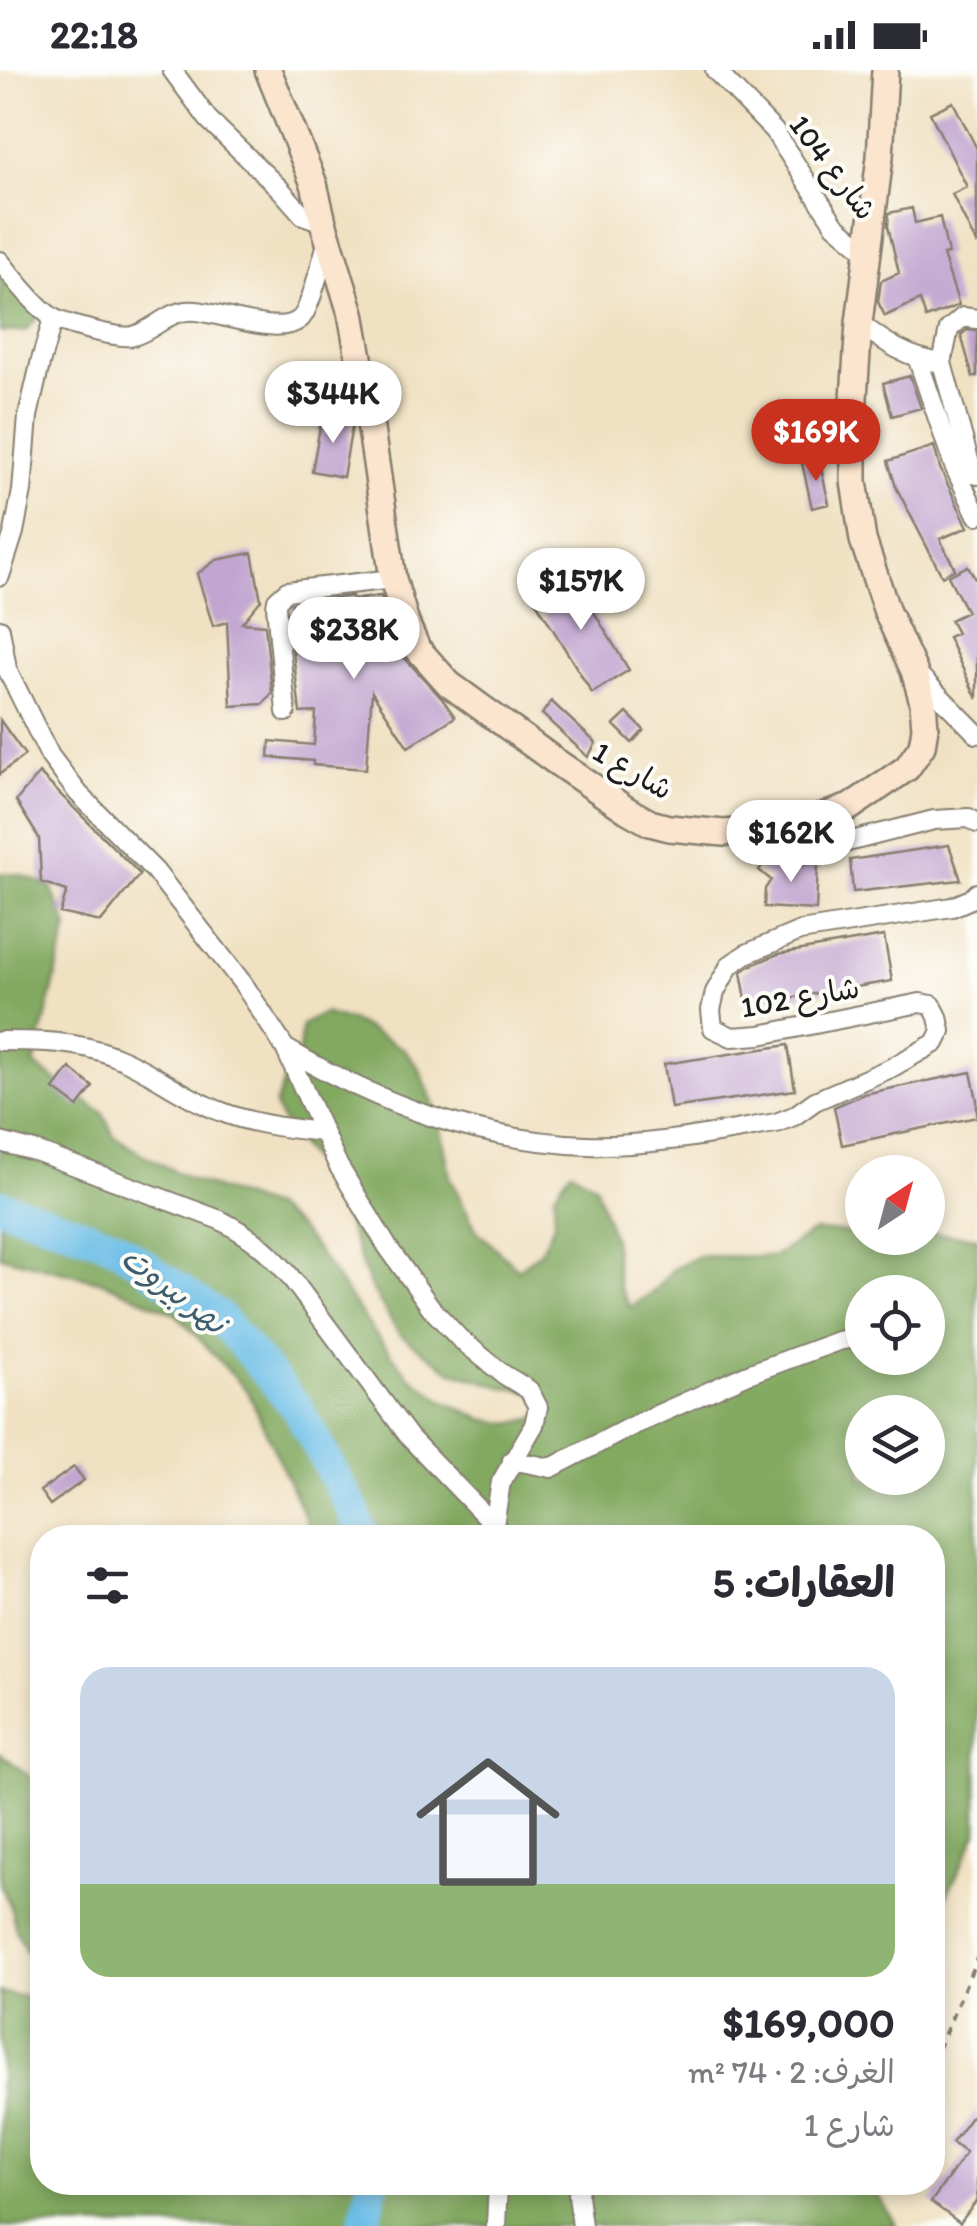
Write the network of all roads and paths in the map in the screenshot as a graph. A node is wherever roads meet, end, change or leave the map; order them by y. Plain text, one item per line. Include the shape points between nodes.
1 (172, 70) edge
2 (268, 70) edge
3 (715, 70) edge
4 (885, 70) edge
5 (326, 231) junction
6 (867, 252) junction
7 (0, 261) edge
8 (53, 319) junction
9 (977, 319) edge
10 (859, 324) junction
11 (918, 360) junction
12 (942, 363) junction
13 (977, 475) edge
14 (977, 515) edge
15 (0, 572) edge
16 (394, 579) junction
17 (0, 630) edge
18 (914, 671) junction
19 (286, 712) dead end
20 (977, 734) edge
21 (977, 823) edge
22 (792, 827) junction
23 (977, 893) edge
24 (0, 1042) edge
25 (285, 1048) junction
26 (322, 1132) junction
27 (0, 1142) edge
28 (845, 1339) edge
29 (512, 1460) junction
30 (491, 1525) edge
31 (498, 1525) edge
32 (977, 1958) edge
33 (945, 2033) edge
34 (497, 2195) edge
35 (578, 2195) edge
36 (496, 2226) edge
37 (582, 2226) edge

1 - 5 street via 208,118
2 - 5 street, شارع 1
3 - 6 street, شارع 104 via 774,131 835,225
4 - 6 street, شارع 1
5 - 8 street via 307,310 298,322 266,325 191,310 132,337
5 - 16 street, شارع 1 via 351,314
6 - 10 street, شارع 1
7 - 8 street
8 - 15 street via 28,416 14,532
9 - 12 street via 964,317 949,329
10 - 11 street
10 - 18 street, شارع 1 via 856,508 878,586
11 - 12 street
11 - 14 street
12 - 13 street
16 - 19 street via 286,591 277,600
16 - 22 street, شارع 1 via 417,648 449,684 627,810 650,823 695,831
17 - 25 street via 7,669 50,756 154,871
18 - 20 street
18 - 22 street, شارع 1 via 926,728 916,757 850,807
21 - 22 street via 934,820 804,853 789,846
23 - 25 street, شارع 102 via 952,907 800,931 730,965 711,1010 714,1028 732,1038 920,1002 938,1017 935,1043 776,1124 620,1144 490,1134 382,1100
24 - 26 street via 79,1046 116,1056 220,1112
25 - 26 street
26 - 29 street via 432,1309 529,1390 538,1407 534,1426
27 - 30 street via 220,1220 268,1250 410,1438
28 - 29 street via 748,1374 552,1468
29 - 31 street via 502,1482
32 - 33 path
34 - 36 street
35 - 37 street

